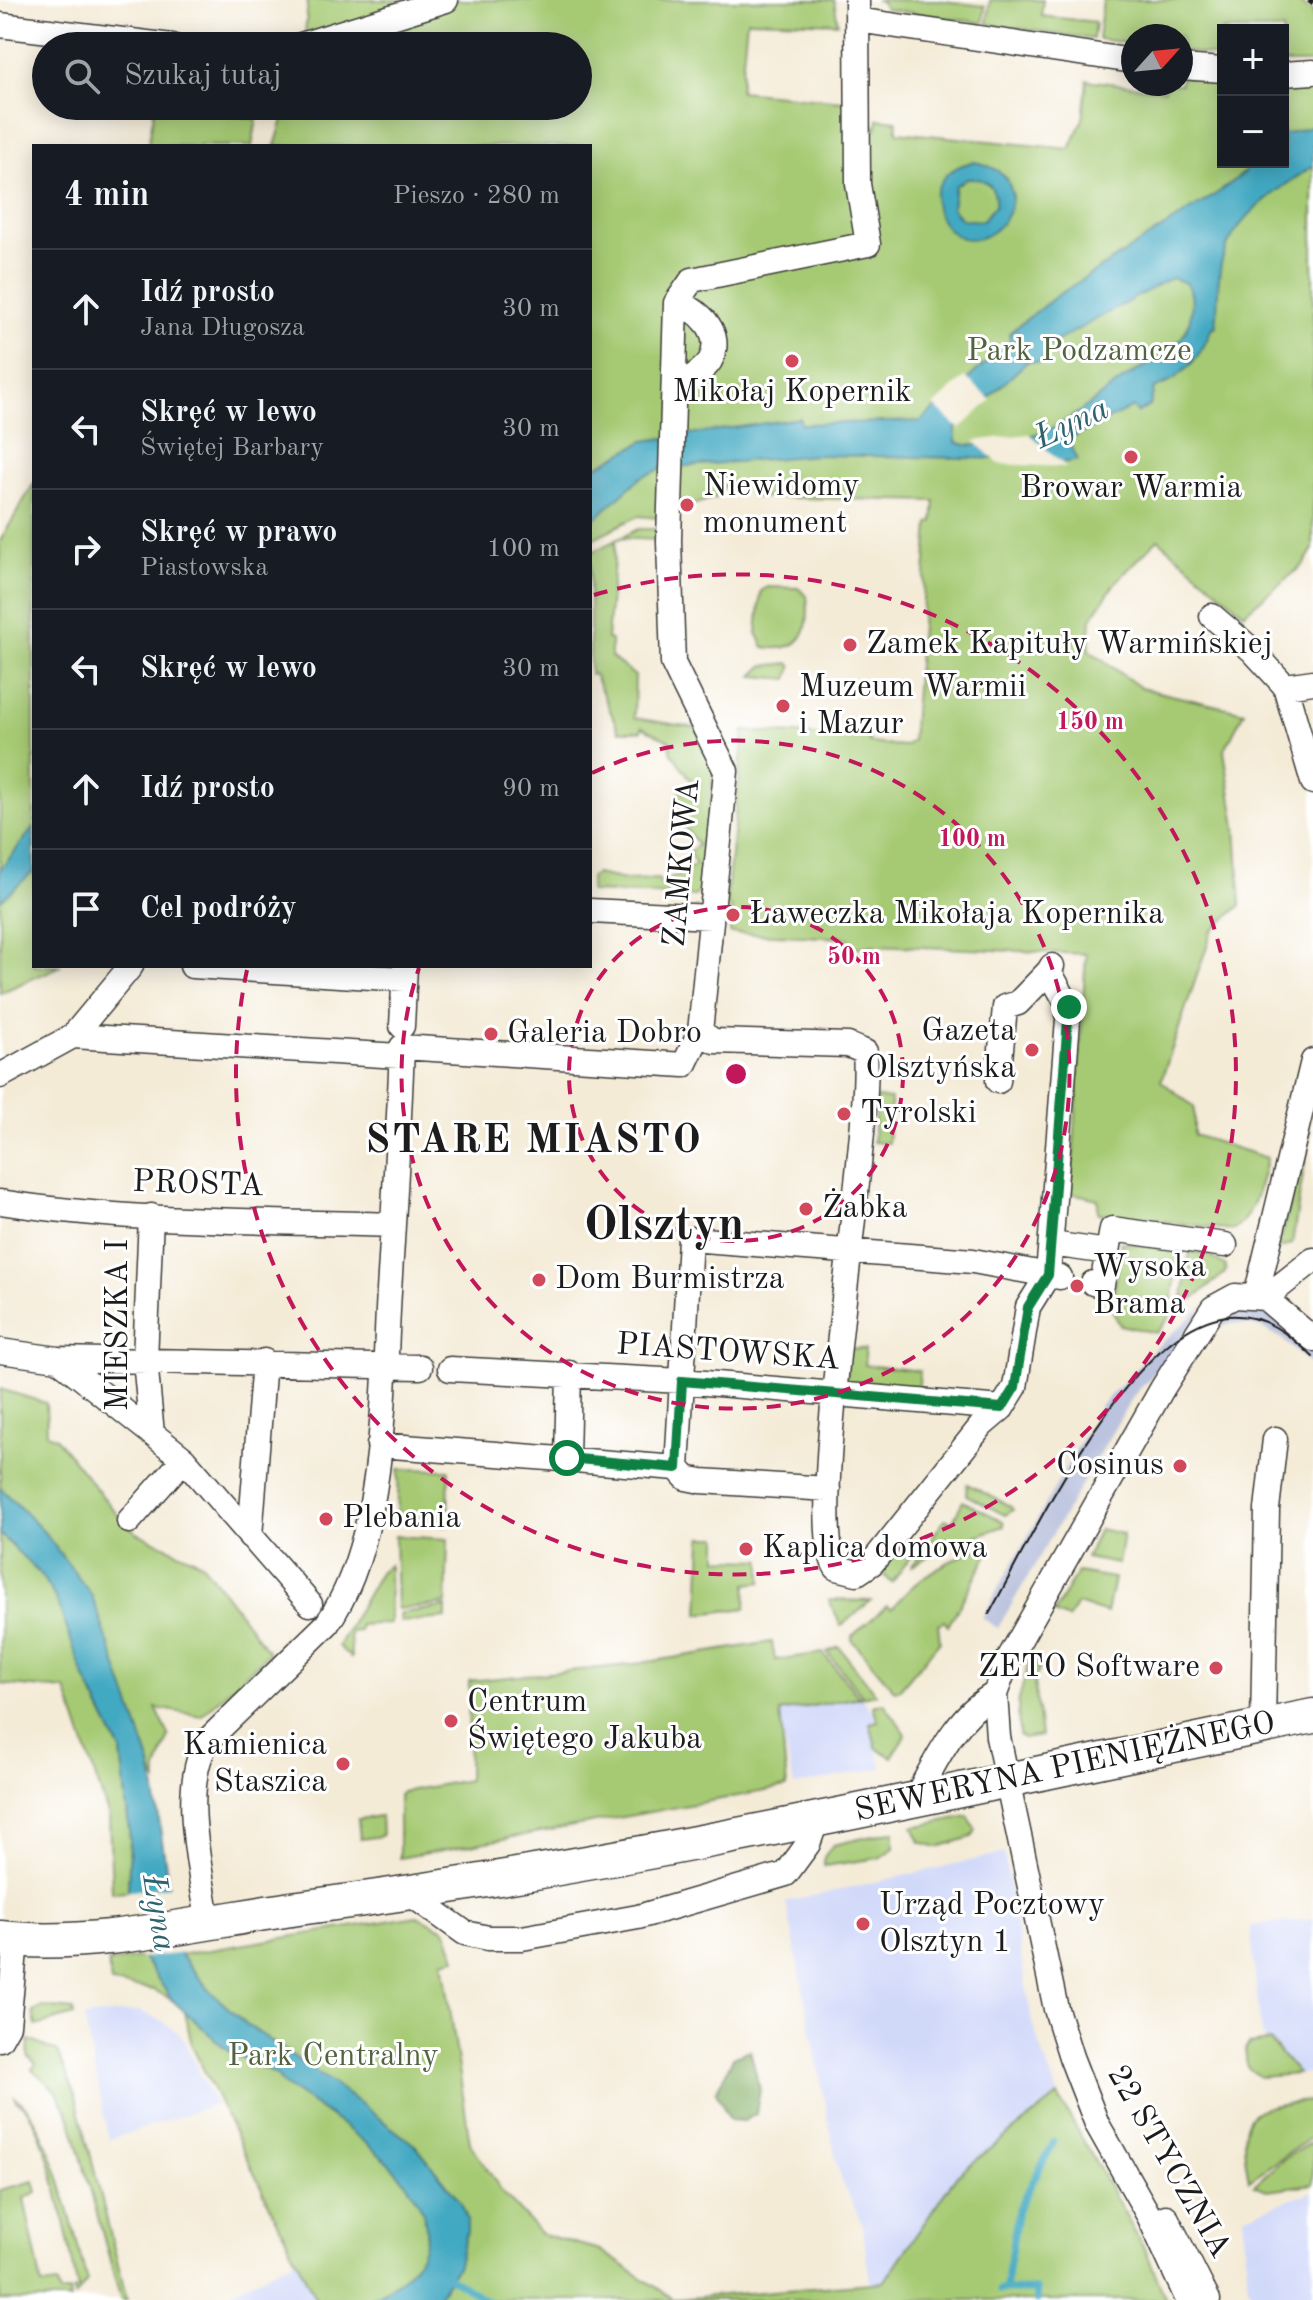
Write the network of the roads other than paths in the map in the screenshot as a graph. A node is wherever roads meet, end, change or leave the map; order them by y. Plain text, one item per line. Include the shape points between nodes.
1 (446, 0) edge
2 (857, 10) edge
3 (0, 25) edge
4 (57, 32) edge
5 (343, 32) edge
6 (1121, 59) edge
7 (1193, 68) edge
8 (1217, 70) edge
9 (676, 303) junction
10 (674, 399) junction
11 (1212, 616) dead end
12 (1313, 682) edge
13 (1285, 686) junction
14 (1313, 782) edge
15 (592, 911) edge
16 (711, 917) junction
17 (129, 968) edge
18 (263, 968) edge
19 (404, 972) edge
20 (700, 1032) junction
21 (73, 1036) junction
22 (1313, 1061) edge
23 (0, 1076) edge
24 (998, 1081) dead end
25 (0, 1202) edge
26 (151, 1216) junction
27 (393, 1225) junction
28 (1051, 1244) junction
29 (1225, 1245) dead end
30 (851, 1250) junction
31 (1108, 1252) junction
32 (1313, 1260) edge
33 (1055, 1276) junction
34 (1093, 1283) dead end
35 (1260, 1297) junction
36 (1313, 1339) edge
37 (0, 1351) edge
38 (58, 1359) junction
39 (145, 1360) junction
40 (264, 1361) junction
41 (385, 1366) junction
42 (420, 1367) dead end
43 (450, 1369) dead end
44 (569, 1373) junction
45 (682, 1381) junction
46 (834, 1392) junction
47 (1002, 1408) junction
48 (152, 1434) junction
49 (1275, 1439) dead end
50 (379, 1445) junction
51 (567, 1458) junction
52 (184, 1459) junction
53 (677, 1468) junction
54 (828, 1489) junction
55 (129, 1521) dead end
56 (250, 1536) junction
57 (310, 1604) dead end
58 (995, 1694) junction
59 (1313, 1716) edge
60 (1263, 1726) junction
61 (1008, 1780) junction
62 (915, 1799) junction
63 (817, 1819) junction
64 (409, 1893) junction
65 (200, 1922) junction
66 (8, 1939) edge
67 (0, 2039) edge
68 (1071, 2057) junction
69 (1188, 2300) edge
70 (1208, 2300) edge

1 - 5 street
2 - 6 street
2 - 9 street via 858,184 868,244 692,280
3 - 4 street
7 - 8 street
9 - 10 street, ZAMKOWA
9 - 10 street via 694,307 715,340 709,361
10 - 16 street, ZAMKOWA via 669,541 673,663 726,771
11 - 13 street
12 - 13 street
13 - 14 street
15 - 16 street
16 - 20 street, ZAMKOWA
17 - 21 street
18 - 19 street
19 - 21 street via 401,1037
20 - 27 street, ZAMKOWA via 684,1065 402,1047
20 - 30 street via 714,1041 848,1045 874,1069 870,1147
21 - 23 street
22 - 35 street
24 - 28 street via 1005,1007 1018,1003 1050,969 1069,1007
25 - 26 street, PROSTA
26 - 27 street, PROSTA
26 - 39 street, MIESZKA I
27 - 41 street
28 - 31 street
28 - 33 street
29 - 31 street via 1112,1229
30 - 33 street via 973,1261
30 - 45 street via 690,1239
30 - 46 street
31 - 34 street via 1102,1285
32 - 35 street
33 - 47 street via 1028,1307 1015,1387
35 - 36 street
35 - 58 street via 1223,1301 1206,1316 1007,1662
37 - 38 street
38 - 39 street
38 - 48 street
39 - 40 street
39 - 48 street, MIESZKA I
40 - 41 street
40 - 56 street
41 - 42 street
41 - 50 street
43 - 44 street, PIASTOWSKA
44 - 45 street, PIASTOWSKA
44 - 51 street
45 - 46 street, PIASTOWSKA
45 - 53 street
46 - 47 street, PIASTOWSKA
46 - 54 street
47 - 54 street via 982,1425 865,1569 844,1572 828,1555
48 - 52 street
49 - 60 street via 1267,1509
50 - 51 street
50 - 65 street via 359,1565 343,1601 303,1651 199,1753 194,1818
51 - 53 street
52 - 55 street
52 - 56 street
53 - 54 street via 700,1486
56 - 57 street
58 - 61 street, 22 STYCZNIA
58 - 62 street via 976,1704
59 - 60 street, SEWERYNA PIENIĘŻNEGO
60 - 61 street, SEWERYNA PIENIĘŻNEGO
61 - 62 street, SEWERYNA PIENIĘŻNEGO
61 - 68 street, 22 STYCZNIA
62 - 63 street, SEWERYNA PIENIĘŻNEGO
63 - 64 street, SEWERYNA PIENIĘŻNEGO
63 - 64 street, SEWERYNA PIENIĘŻNEGO via 808,1844 786,1874 638,1917 522,1938 488,1938 465,1933
64 - 65 street, SEWERYNA PIENIĘŻNEGO
65 - 66 street, SEWERYNA PIENIĘŻNEGO via 125,1933
66 - 67 street via 8,2025
68 - 69 street, 22 STYCZNIA via 1097,2124
68 - 70 street, 22 STYCZNIA via 1161,2207

